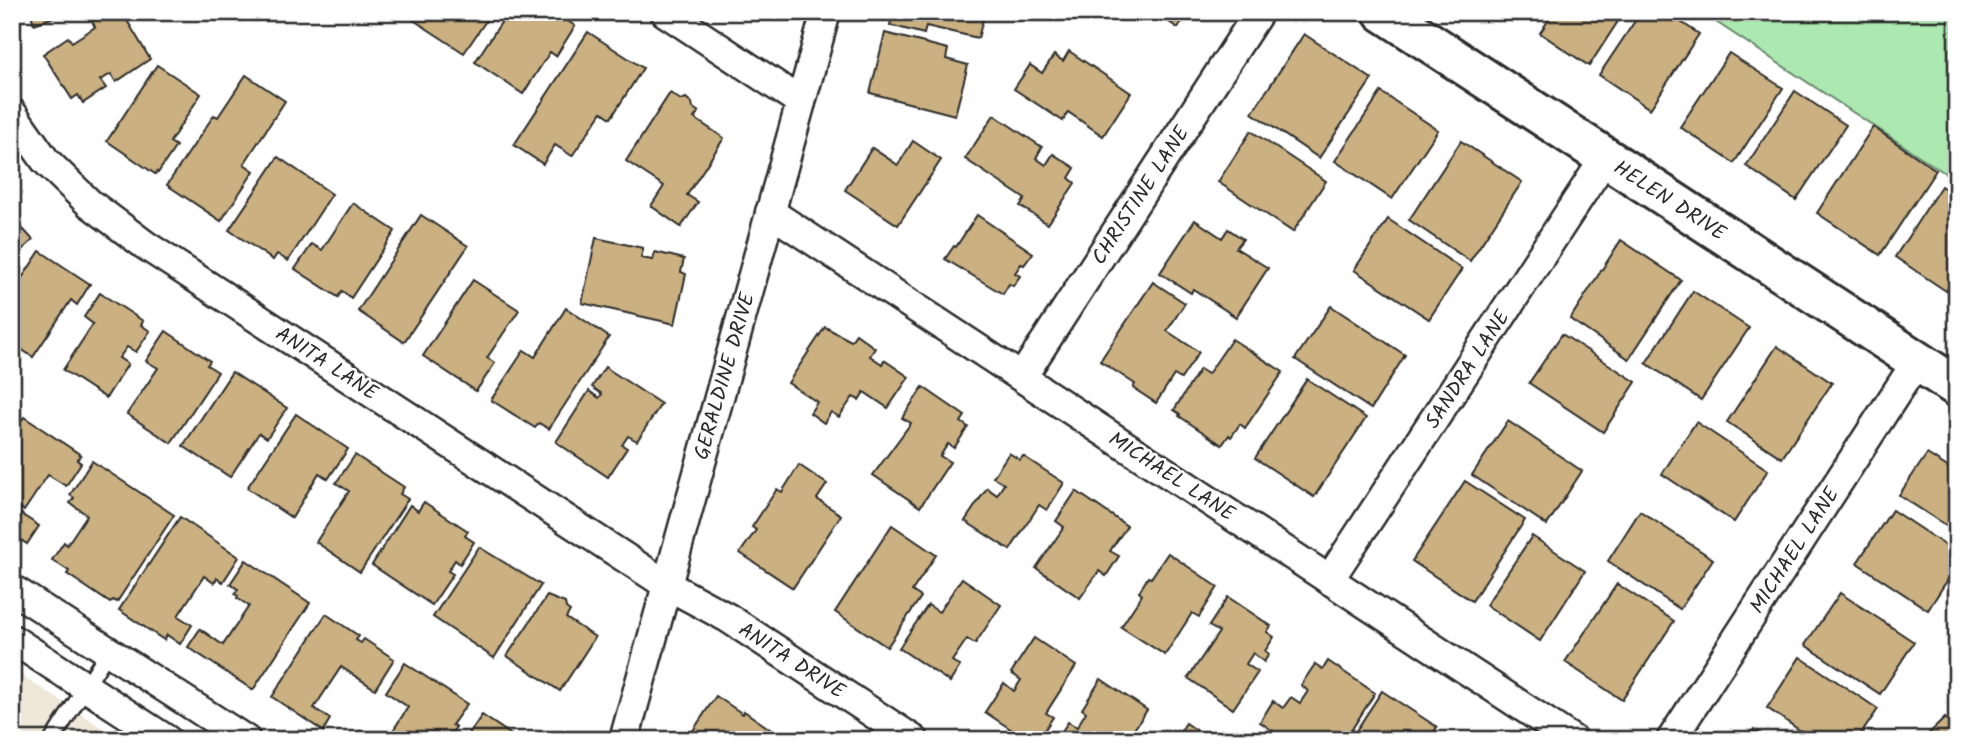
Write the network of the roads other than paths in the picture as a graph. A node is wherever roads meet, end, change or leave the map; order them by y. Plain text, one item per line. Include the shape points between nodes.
1 (665, 12) edge
2 (825, 12) edge
3 (1259, 12) edge
4 (1382, 12) edge
5 (801, 102) junction
6 (12, 113) edge
7 (1605, 158) junction
8 (770, 212) junction
9 (1917, 361) junction
10 (1022, 377) junction
11 (1957, 387) edge
12 (1329, 580) junction
13 (667, 585) junction
14 (12, 589) edge
15 (12, 639) edge
16 (109, 650) junction
17 (86, 687) junction
18 (52, 740) edge
19 (167, 740) edge
20 (246, 740) edge
21 (624, 740) edge
22 (914, 740) edge
23 (1573, 740) edge
24 (1671, 740) edge

1 - 5 street
2 - 5 street, GERALDINE DRIVE
3 - 10 street, CHRISTINE LANE
4 - 7 street, HELEN DRIVE
5 - 8 street, GERALDINE DRIVE
6 - 13 street, ANITA LANE via 45,160 89,203 145,244
7 - 9 street, HELEN DRIVE
7 - 12 street, SANDRA LANE
8 - 10 street, MICHAEL LANE
8 - 13 street, GERALDINE DRIVE
9 - 11 street, HELEN DRIVE
9 - 24 street, MICHAEL LANE
10 - 12 street, MICHAEL LANE
12 - 23 street, MICHAEL LANE
13 - 21 street, GERALDINE DRIVE
13 - 22 street, ANITA DRIVE via 728,618
14 - 16 street
15 - 17 street
16 - 17 lane
16 - 20 street
17 - 18 lane
17 - 19 street

